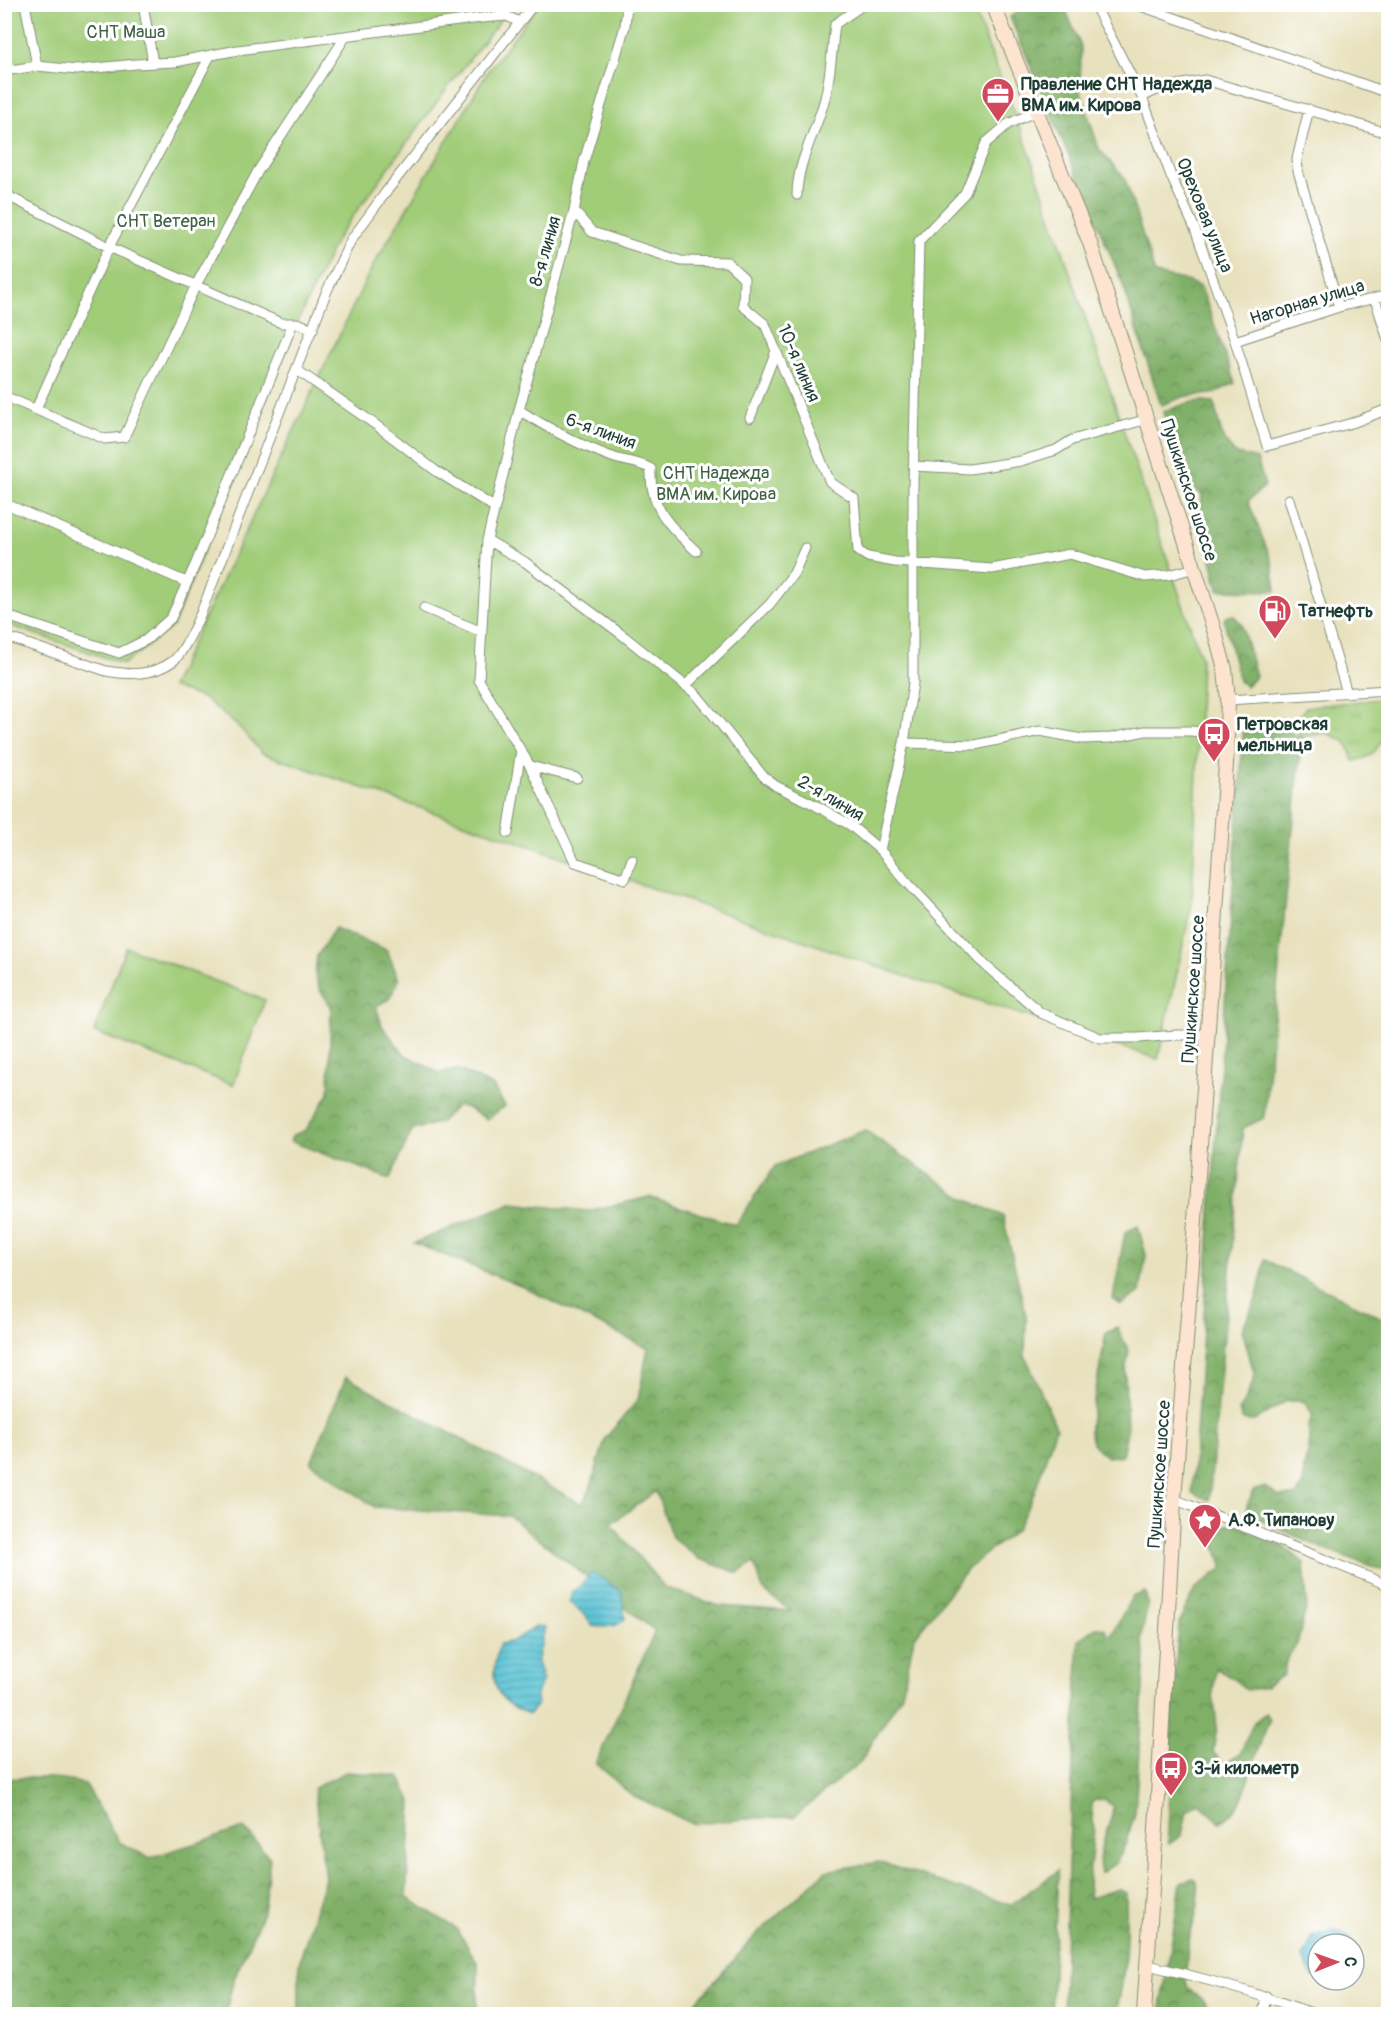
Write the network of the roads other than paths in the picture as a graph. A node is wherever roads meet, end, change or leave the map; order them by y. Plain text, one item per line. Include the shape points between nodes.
1 (25, 4) edge
2 (142, 4) edge
3 (534, 4) edge
4 (627, 4) edge
5 (864, 4) edge
6 (993, 4) edge
7 (1094, 4) edge
8 (1135, 4) edge
9 (519, 22) junction
10 (346, 36) junction
11 (210, 56) junction
12 (153, 63) junction
13 (37, 66) junction
14 (4, 71) edge
15 (1389, 93) edge
16 (1142, 97) junction
17 (1309, 109) junction
18 (1035, 112) junction
19 (1389, 133) edge
20 (4, 194) edge
21 (797, 195) dead end
22 (573, 212) junction
23 (109, 248) junction
24 (196, 285) junction
25 (1389, 295) edge
26 (1375, 299) junction
27 (1340, 307) junction
28 (293, 323) junction
29 (314, 329) junction
30 (1389, 340) edge
31 (1235, 341) junction
32 (776, 351) junction
33 (297, 370) junction
34 (4, 396) edge
35 (1389, 409) edge
36 (36, 410) junction
37 (519, 410) junction
38 (750, 418) dead end
39 (1148, 419) junction
40 (913, 466) junction
41 (1289, 499) dead end
42 (4, 503) edge
43 (494, 507) junction
44 (487, 540) junction
45 (806, 548) dead end
46 (696, 551) dead end
47 (912, 563) junction
48 (1195, 568) junction
49 (186, 582) junction
50 (424, 608) dead end
51 (4, 615) edge
52 (482, 632) junction
53 (4, 636) edge
54 (685, 686) junction
55 (1389, 690) edge
56 (1347, 693) junction
57 (1228, 700) junction
58 (1227, 735) junction
59 (904, 743) junction
60 (521, 750) junction
61 (530, 766) junction
62 (577, 778) dead end
63 (508, 833) dead end
64 (880, 850) junction
65 (632, 859) dead end
66 (1207, 1035) junction
67 (1174, 1499) junction
68 (1389, 1585) edge
69 (1148, 1965) junction
70 (1266, 1996) junction
71 (1144, 2014) edge
72 (1263, 2014) edge
73 (1314, 2014) edge

1 - 13 street
2 - 12 street
3 - 9 street
4 - 22 street, 8-я линия via 625,26 584,161
5 - 21 street via 835,24 826,95 804,158
6 - 18 main road, Пушкинское шоссе
7 - 16 street, Ореховая улица
8 - 15 street
9 - 10 street via 507,16 481,18
9 - 29 street via 351,240
10 - 11 street
10 - 24 street via 258,171
11 - 12 street
11 - 23 street
12 - 13 street via 77,70
13 - 14 street
16 - 17 street via 1161,88 1205,80
16 - 31 street, Ореховая улица
17 - 19 street
17 - 27 street via 1298,171
18 - 39 main road, Пушкинское шоссе via 1090,243
18 - 40 street via 1008,124 986,143 965,193 919,241
20 - 23 street
22 - 32 street, 10-я линия via 592,232 681,261 727,261 744,278 743,306 765,324
22 - 37 street, 8-я линия
23 - 24 street
23 - 36 street
24 - 28 street via 281,323
24 - 36 street via 124,437 105,439
25 - 26 street, Нагорная улица
26 - 27 street, Нагорная улица
26 - 30 street
27 - 31 street, Нагорная улица
28 - 29 street
28 - 49 street
29 - 33 street
31 - 35 street, Ореховая улица via 1267,446
32 - 38 street
32 - 47 street, 10-я линия via 830,482 854,498 858,551 868,558
33 - 43 street via 436,471
33 - 53 street via 201,613 175,660 147,674 123,674
34 - 36 street
37 - 43 street, 8-я линия
37 - 46 street, 6-я линия via 551,430 617,459 651,469 653,498 672,529
39 - 40 street via 1072,440 1056,450 1021,461 970,470
39 - 48 main road, Пушкинское шоссе
40 - 47 street
41 - 56 street
42 - 49 street
43 - 44 street
44 - 52 street
44 - 54 street, 2-я линия via 525,561
45 - 54 street via 794,573 770,604
47 - 48 street via 992,568 1070,554 1145,577
47 - 59 street via 913,683
48 - 57 main road, Пушкинское шоссе via 1225,669
49 - 51 street via 171,618 146,640 119,653
50 - 52 street
52 - 60 street via 479,680
54 - 64 street, 2-я линия via 696,694 764,777 850,825
55 - 56 street
56 - 57 street
57 - 58 main road, Пушкинское шоссе
58 - 59 street via 1145,731 1082,739 1040,731 975,745
58 - 66 main road, Пушкинское шоссе
59 - 64 street
60 - 61 street
60 - 63 street
61 - 62 street
61 - 65 street via 575,862 625,879
64 - 66 street, 2-я линия via 986,966 1041,1012 1100,1038
66 - 67 main road, Пушкинское шоссе
67 - 68 street
67 - 69 main road, Пушкинское шоссе
69 - 70 street
69 - 71 main road, Пушкинское шоссе
70 - 72 street
70 - 73 street

